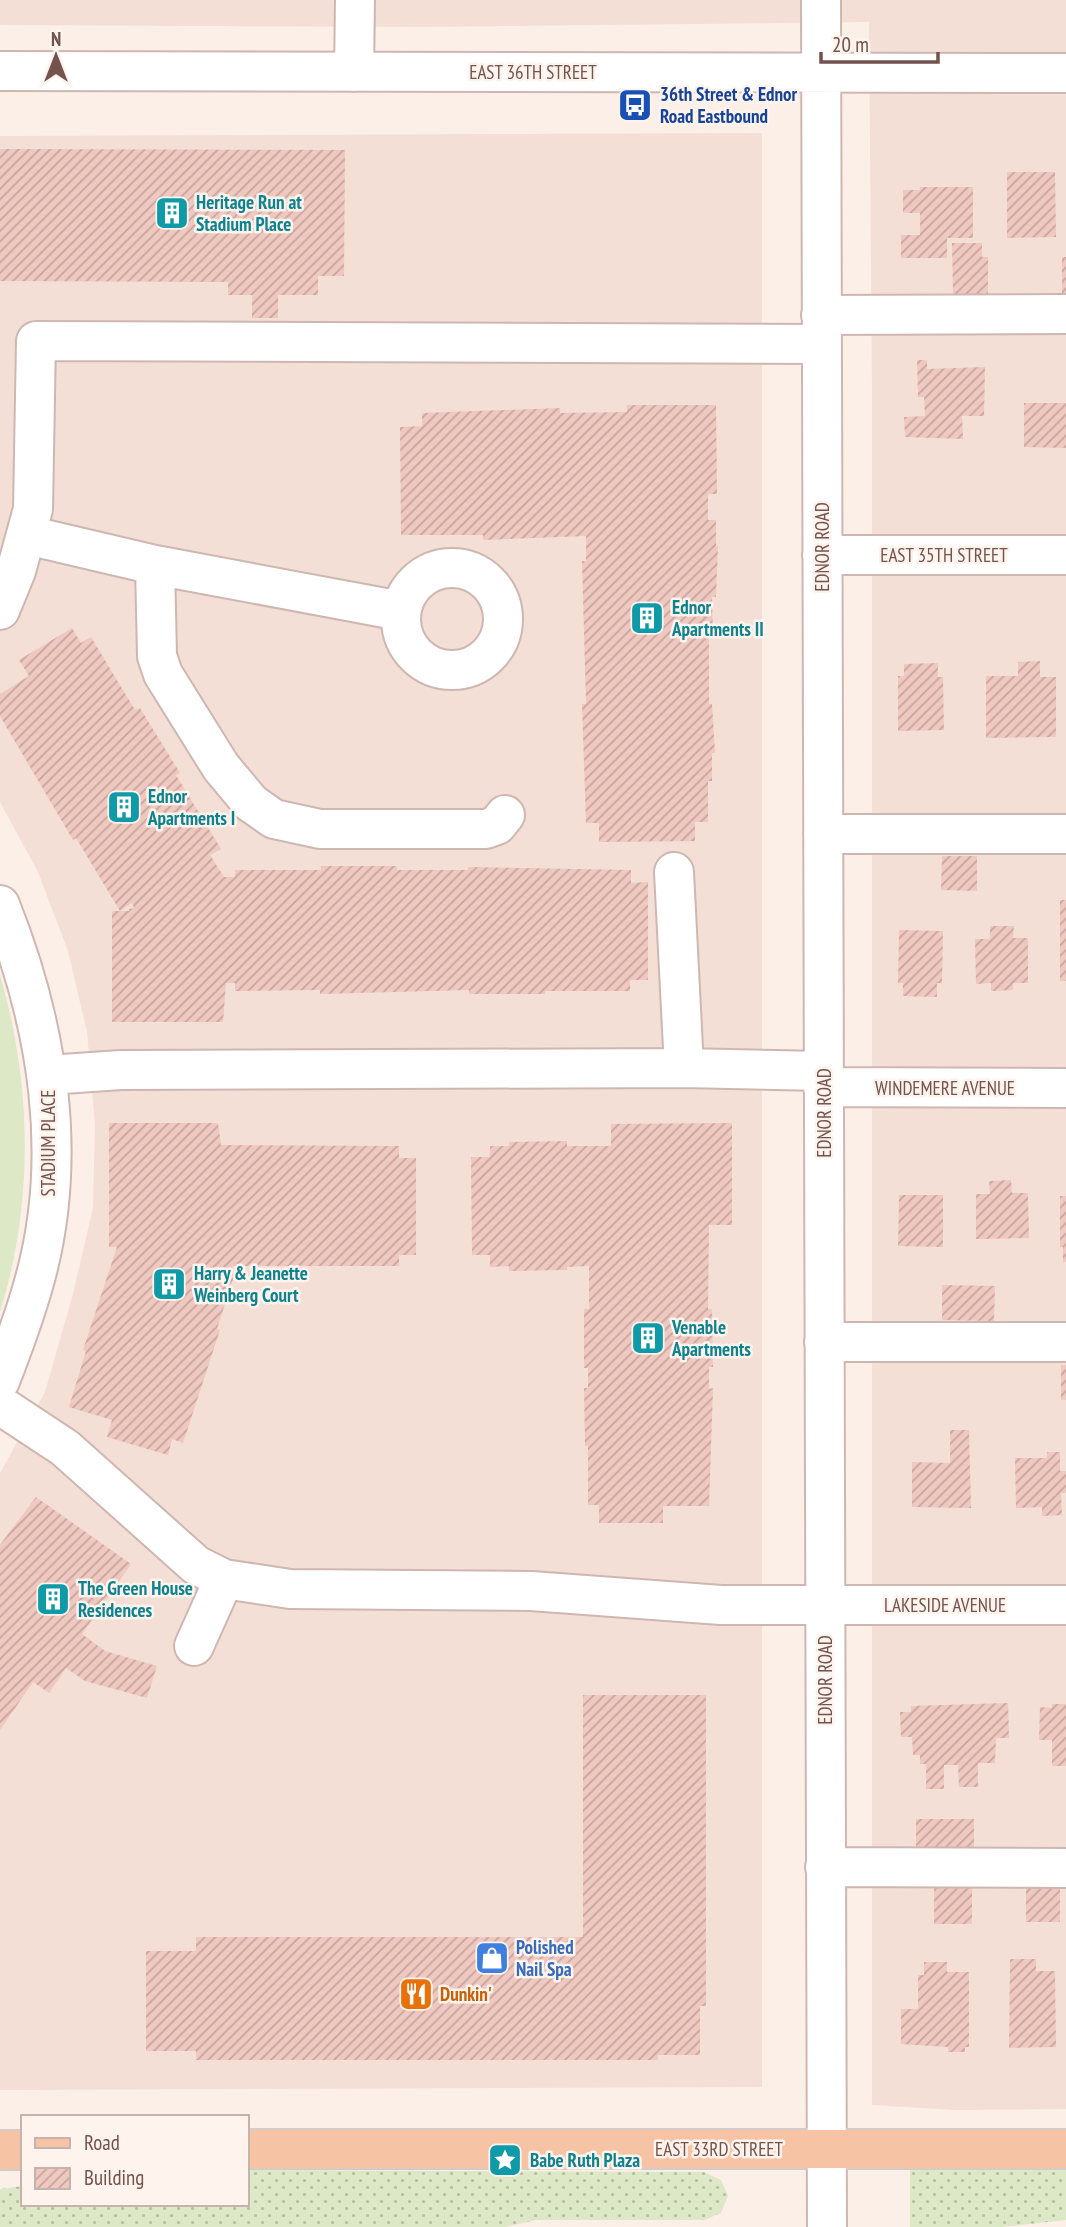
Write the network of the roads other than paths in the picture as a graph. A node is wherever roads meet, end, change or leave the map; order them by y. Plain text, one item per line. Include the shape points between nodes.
1 (355, 0) edge
2 (821, 0) edge
3 (0, 71) edge
4 (354, 72) junction
5 (821, 73) junction
6 (1066, 73) edge
7 (1066, 314) edge
8 (822, 329) junction
9 (27, 535) junction
10 (822, 555) junction
11 (1066, 555) edge
12 (155, 565) junction
13 (0, 610) edge
14 (401, 611) dead end
15 (505, 815) dead end
16 (823, 834) junction
17 (1066, 834) edge
18 (674, 872) dead end
19 (0, 905) edge
20 (684, 1068) junction
21 (48, 1075) junction
22 (824, 1079) junction
23 (1066, 1088) edge
24 (824, 1342) junction
25 (1066, 1342) edge
26 (0, 1381) edge
27 (0, 1405) edge
28 (224, 1579) junction
29 (825, 1605) junction
30 (1066, 1605) edge
31 (194, 1646) dead end
32 (825, 1867) junction
33 (1066, 1868) edge
34 (248, 2149) edge
35 (827, 2149) junction
36 (1066, 2149) edge
37 (0, 2150) edge
38 (21, 2150) edge
39 (827, 2227) edge

1 - 4 street
2 - 5 street, EDNOR ROAD
3 - 4 street, EAST 36TH STREET
4 - 5 street, EAST 36TH STREET
5 - 6 street, EAST 36TH STREET
5 - 8 street, EDNOR ROAD
7 - 8 street
8 - 9 street via 36,341 36,481
8 - 10 street, EDNOR ROAD
9 - 12 street
9 - 13 street
10 - 11 street, EAST 35TH STREET
10 - 16 street, EDNOR ROAD
12 - 14 street
12 - 15 street via 157,656 163,674 221,768 251,803 274,819 320,829 486,829
16 - 17 street
16 - 22 street, EDNOR ROAD
18 - 20 street
19 - 21 street, STADIUM PLACE via 37,1016
20 - 21 street, WINDEMERE AVENUE via 121,1070
20 - 22 street, WINDEMERE AVENUE
21 - 26 street, STADIUM PLACE via 51,1171 46,1227 34,1284
22 - 23 street, WINDEMERE AVENUE
22 - 24 street, EDNOR ROAD
24 - 25 street
24 - 29 street, EDNOR ROAD
27 - 28 street, LAKESIDE AVENUE via 65,1448 196,1565
28 - 29 street, LAKESIDE AVENUE via 290,1589 531,1591 721,1605
28 - 31 street
29 - 30 street, LAKESIDE AVENUE
29 - 32 street, EDNOR ROAD
32 - 33 street
32 - 35 street, EDNOR ROAD
34 - 35 main road, EAST 33RD STREET
35 - 36 main road, EAST 33RD STREET
35 - 39 street, EDNOR ROAD
37 - 38 main road

